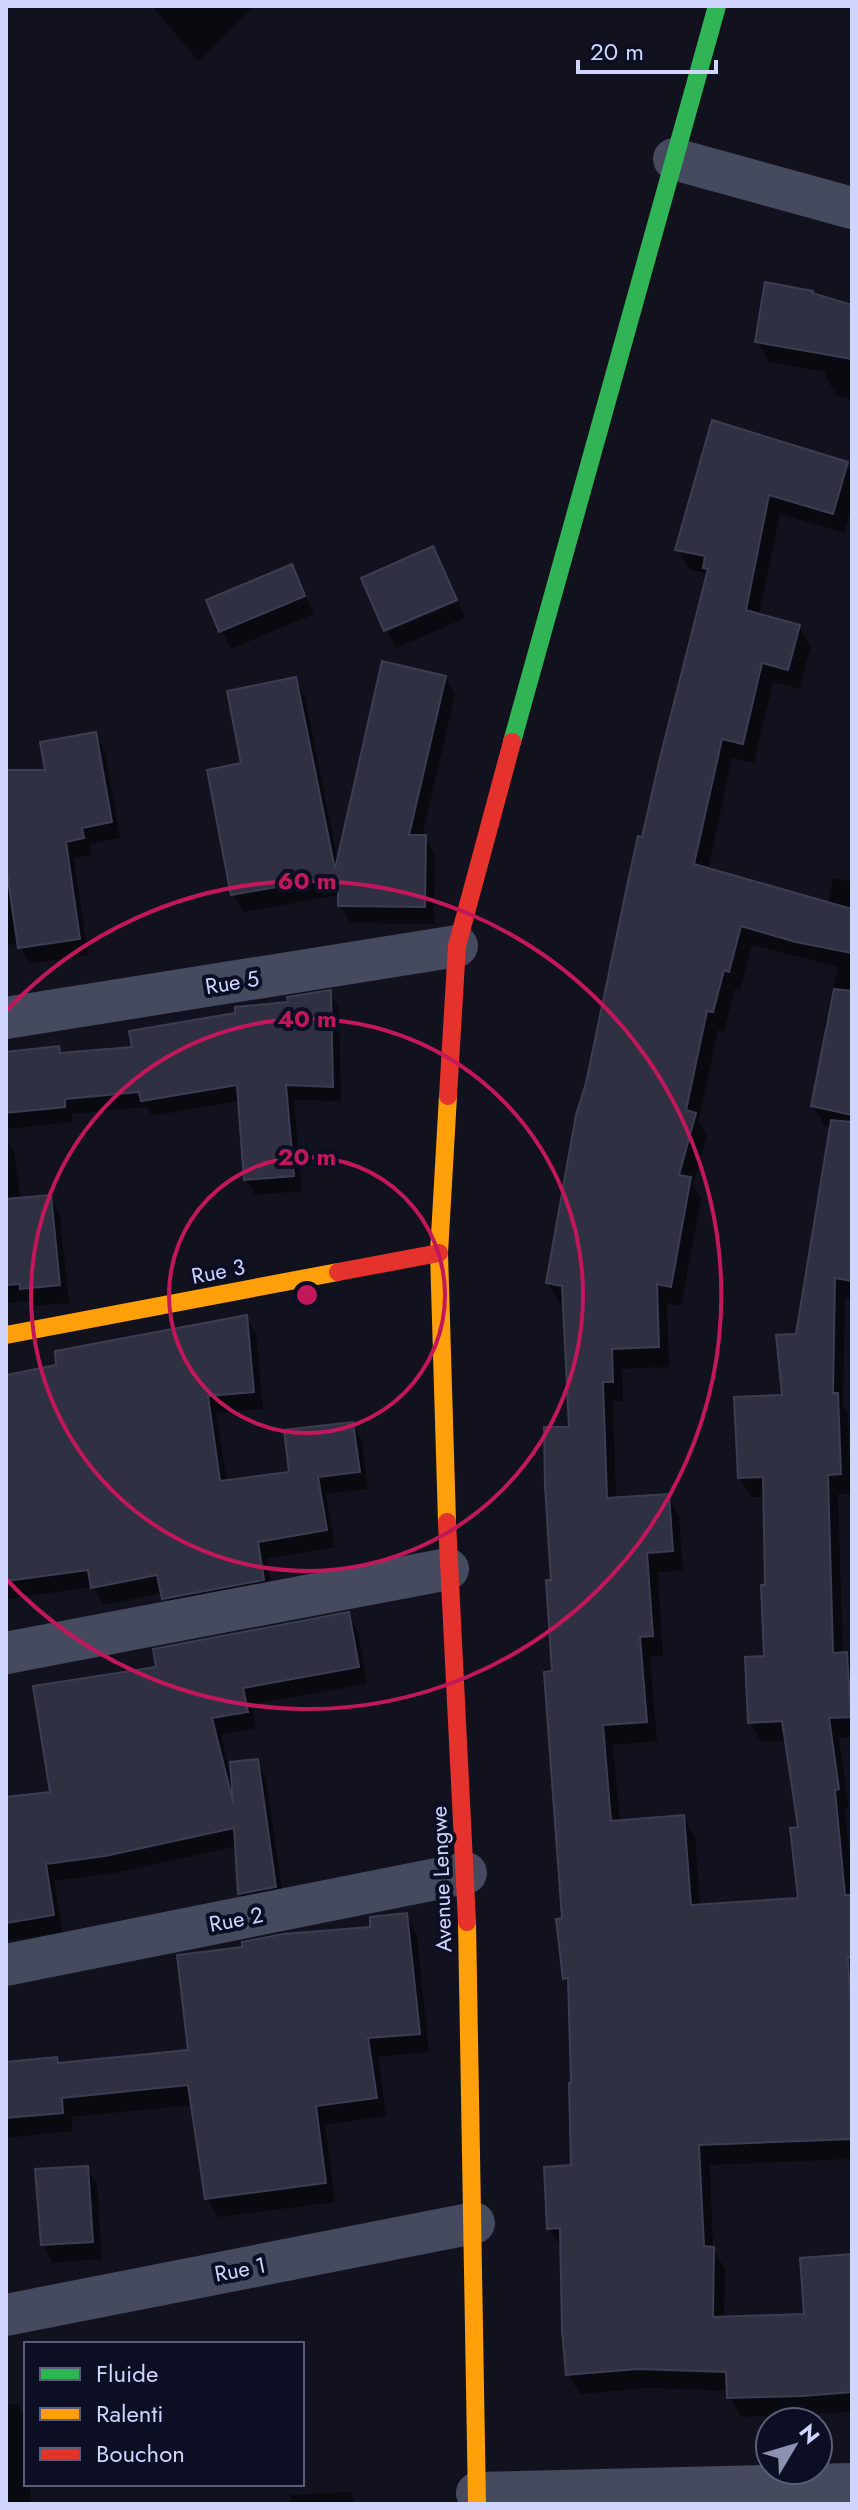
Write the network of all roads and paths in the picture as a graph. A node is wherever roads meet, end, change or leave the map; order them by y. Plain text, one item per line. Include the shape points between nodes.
1 (717, 6) edge
2 (674, 159) junction
3 (852, 208) edge
4 (457, 946) junction
5 (6, 1018) edge
6 (439, 1253) junction
7 (6, 1335) edge
8 (448, 1569) junction
9 (6, 1653) edge
10 (466, 1873) junction
11 (6, 1965) edge
12 (474, 2223) junction
13 (6, 2315) edge
14 (852, 2484) edge
15 (477, 2499) edge

1 - 2 street, Avenue Lengwe
2 - 3 street
2 - 4 street, Avenue Lengwe
4 - 5 street, Rue 5
4 - 6 street, Avenue Lengwe
6 - 7 street, Rue 3
6 - 8 street, Avenue Lengwe
8 - 9 street
8 - 10 street, Avenue Lengwe
10 - 11 street, Rue 2
10 - 12 street, Avenue Lengwe
12 - 13 street, Rue 1
12 - 15 street, Avenue Lengwe
14 - 15 street

